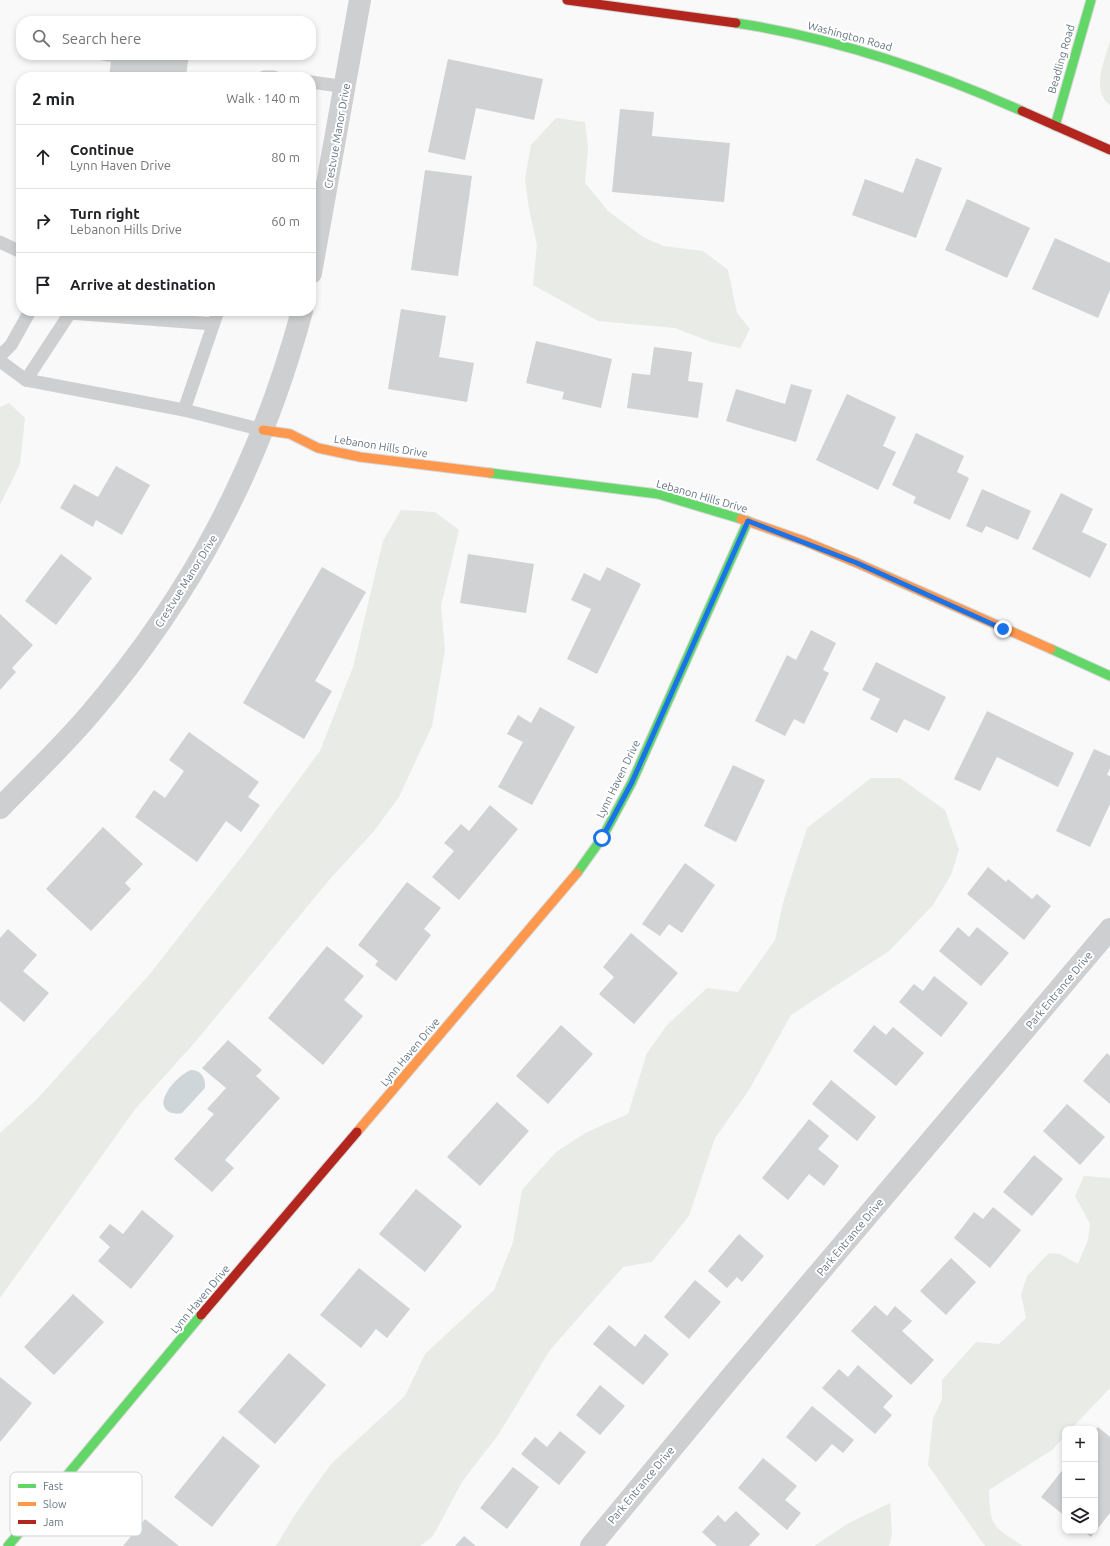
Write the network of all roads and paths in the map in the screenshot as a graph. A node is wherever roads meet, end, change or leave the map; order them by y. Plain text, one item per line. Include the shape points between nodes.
1 (360, 0) edge
2 (567, 0) edge
3 (1091, 0) edge
4 (316, 83) edge
5 (346, 87) junction
6 (1055, 126) junction
7 (1110, 150) edge
8 (0, 242) edge
9 (316, 246) edge
10 (16, 250) edge
11 (27, 316) edge
12 (68, 316) edge
13 (109, 316) edge
14 (216, 316) edge
15 (301, 316) edge
16 (213, 324) junction
17 (0, 356) edge
18 (0, 361) edge
19 (26, 380) junction
20 (184, 410) junction
21 (263, 430) junction
22 (748, 521) junction
23 (1110, 676) edge
24 (0, 808) edge
25 (1110, 929) edge
26 (70, 1472) edge
27 (16, 1536) edge
28 (8, 1546) edge
29 (591, 1546) edge

1 - 5 street, Crestvue Manor Drive
2 - 6 street, Washington Road via 759,27 862,50 956,82
3 - 6 street, Beadling Road
4 - 5 lane
5 - 9 street, Crestvue Manor Drive
6 - 7 street, Washington Road
8 - 10 lane
11 - 17 lane via 11,345
12 - 19 lane
13 - 16 lane
14 - 16 lane
15 - 21 street, Crestvue Manor Drive
16 - 20 lane
18 - 19 lane
19 - 20 lane
20 - 21 lane
21 - 22 street, Lebanon Hills Drive via 290,434 318,448 360,457 658,494
21 - 24 street, Crestvue Manor Drive via 227,512 166,617 90,715
22 - 23 street, Lebanon Hills Drive via 857,563
22 - 26 street, Lynn Haven Drive via 632,782 602,838 573,878
25 - 29 street, Park Entrance Drive
27 - 28 street, Lynn Haven Drive

